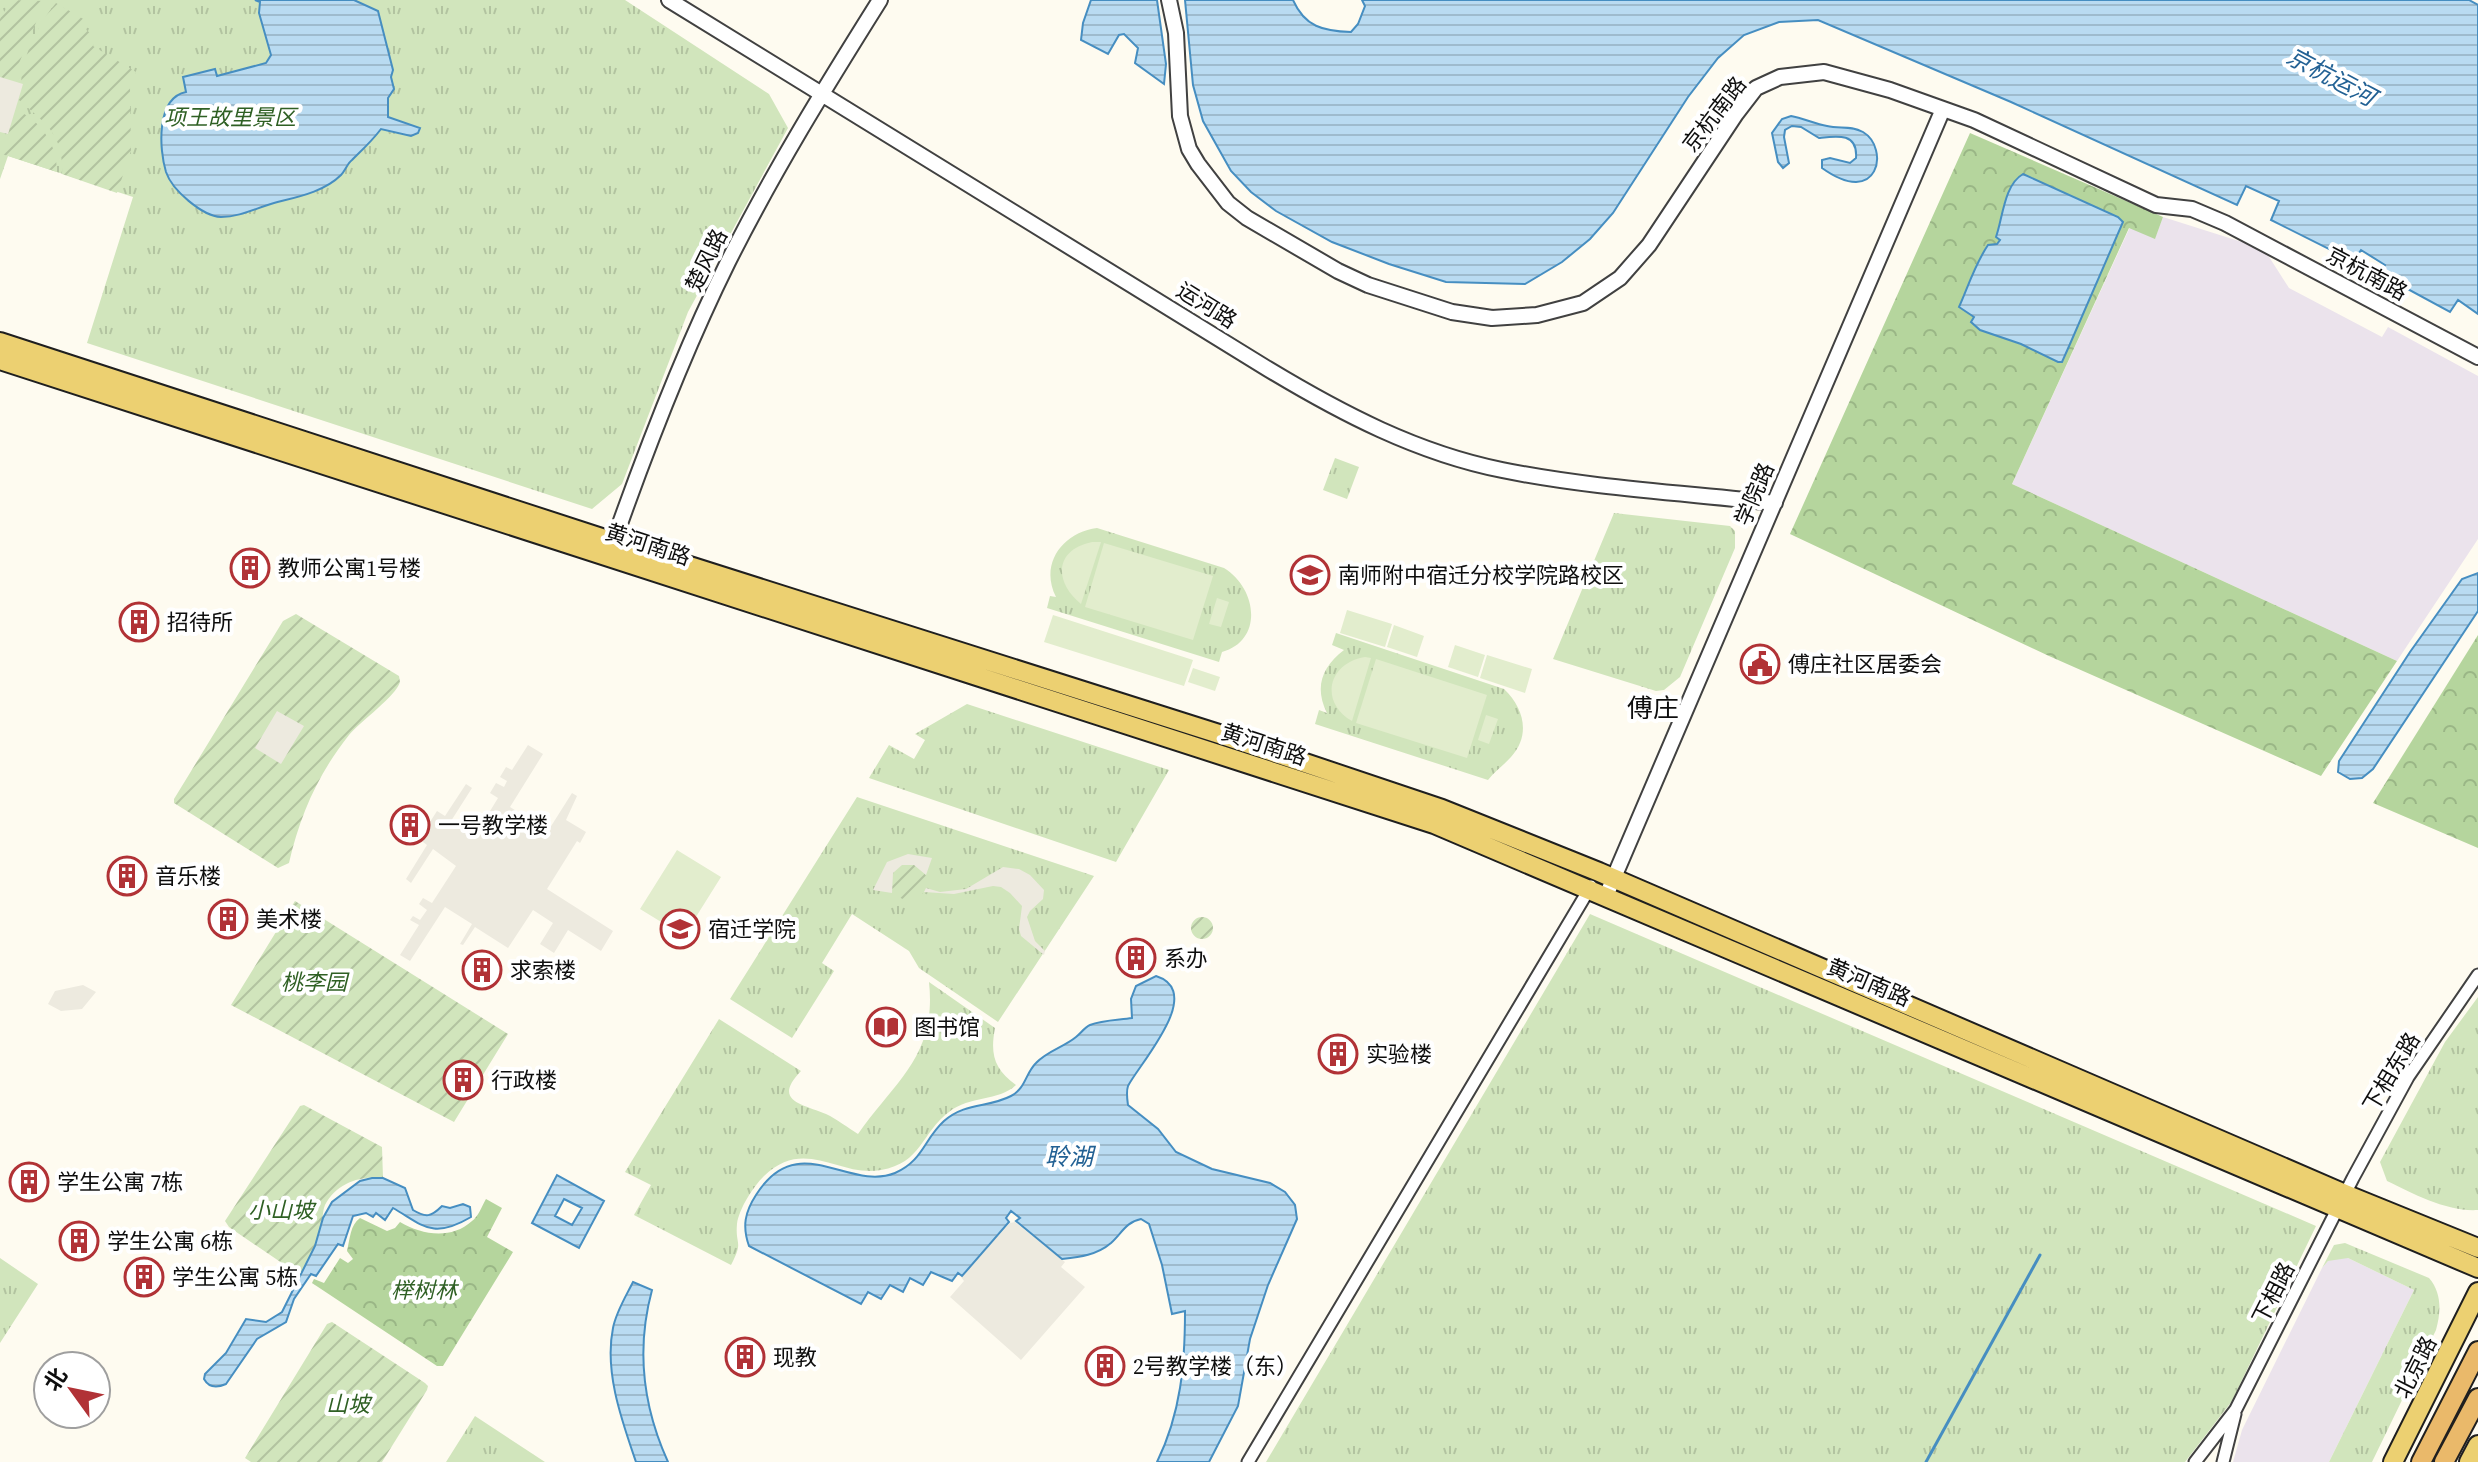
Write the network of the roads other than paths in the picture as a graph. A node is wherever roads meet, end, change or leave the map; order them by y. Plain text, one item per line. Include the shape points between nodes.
1 (669, 0) edge
2 (880, 0) edge
3 (1169, 0) edge
4 (821, 94) junction
5 (1943, 109) junction
6 (0, 342) edge
7 (2478, 357) edge
8 (0, 360) edge
9 (1775, 503) junction
10 (611, 550) junction
11 (1607, 875) junction
12 (1598, 892) junction
13 (2478, 975) edge
14 (2341, 1202) junction
15 (2478, 1248) edge
16 (2478, 1268) edge
17 (2478, 1292) edge
18 (2478, 1351) edge
19 (2478, 1398) edge
20 (2236, 1409) junction
21 (2478, 1445) edge
22 (2422, 1459) edge
23 (1248, 1462) edge
24 (2195, 1462) edge
25 (2223, 1462) edge
26 (2393, 1462) edge
27 (2444, 1462) edge
28 (2469, 1462) edge

1 - 4 street, 运河路
2 - 4 street, 楚风路
3 - 5 street, 京杭南路 via 1180,116 1189,149 1228,203 1368,285 1452,312 1492,318 1537,315 1583,303 1620,278 1649,245 1756,88 1780,77 1824,72
4 - 9 street, 运河路 via 1302,390 1395,437 1500,470
4 - 10 street, 楚风路 via 697,328
5 - 7 street, 京杭南路 via 2156,205 2192,209 2225,223
5 - 9 street, 学院路
6 - 10 main road, 黄河南路
8 - 10 main road, 黄河南路
9 - 11 street, 学院路
10 - 11 main road, 黄河南路 via 1219,734 1442,809
10 - 12 main road, 黄河南路 via 1434,824
11 - 12 street, 学院路
11 - 14 main road, 黄河南路
12 - 14 main road, 黄河南路
12 - 23 street
13 - 14 street, 下相东路 via 2408,1077
14 - 15 main road, 黄河南路
14 - 16 main road, 黄河南路
14 - 20 street, 下相路
17 - 26 main road, 北京路
18 - 22 highway
19 - 27 highway
20 - 24 street, 下相路
20 - 25 street, 下相路
21 - 28 main road

